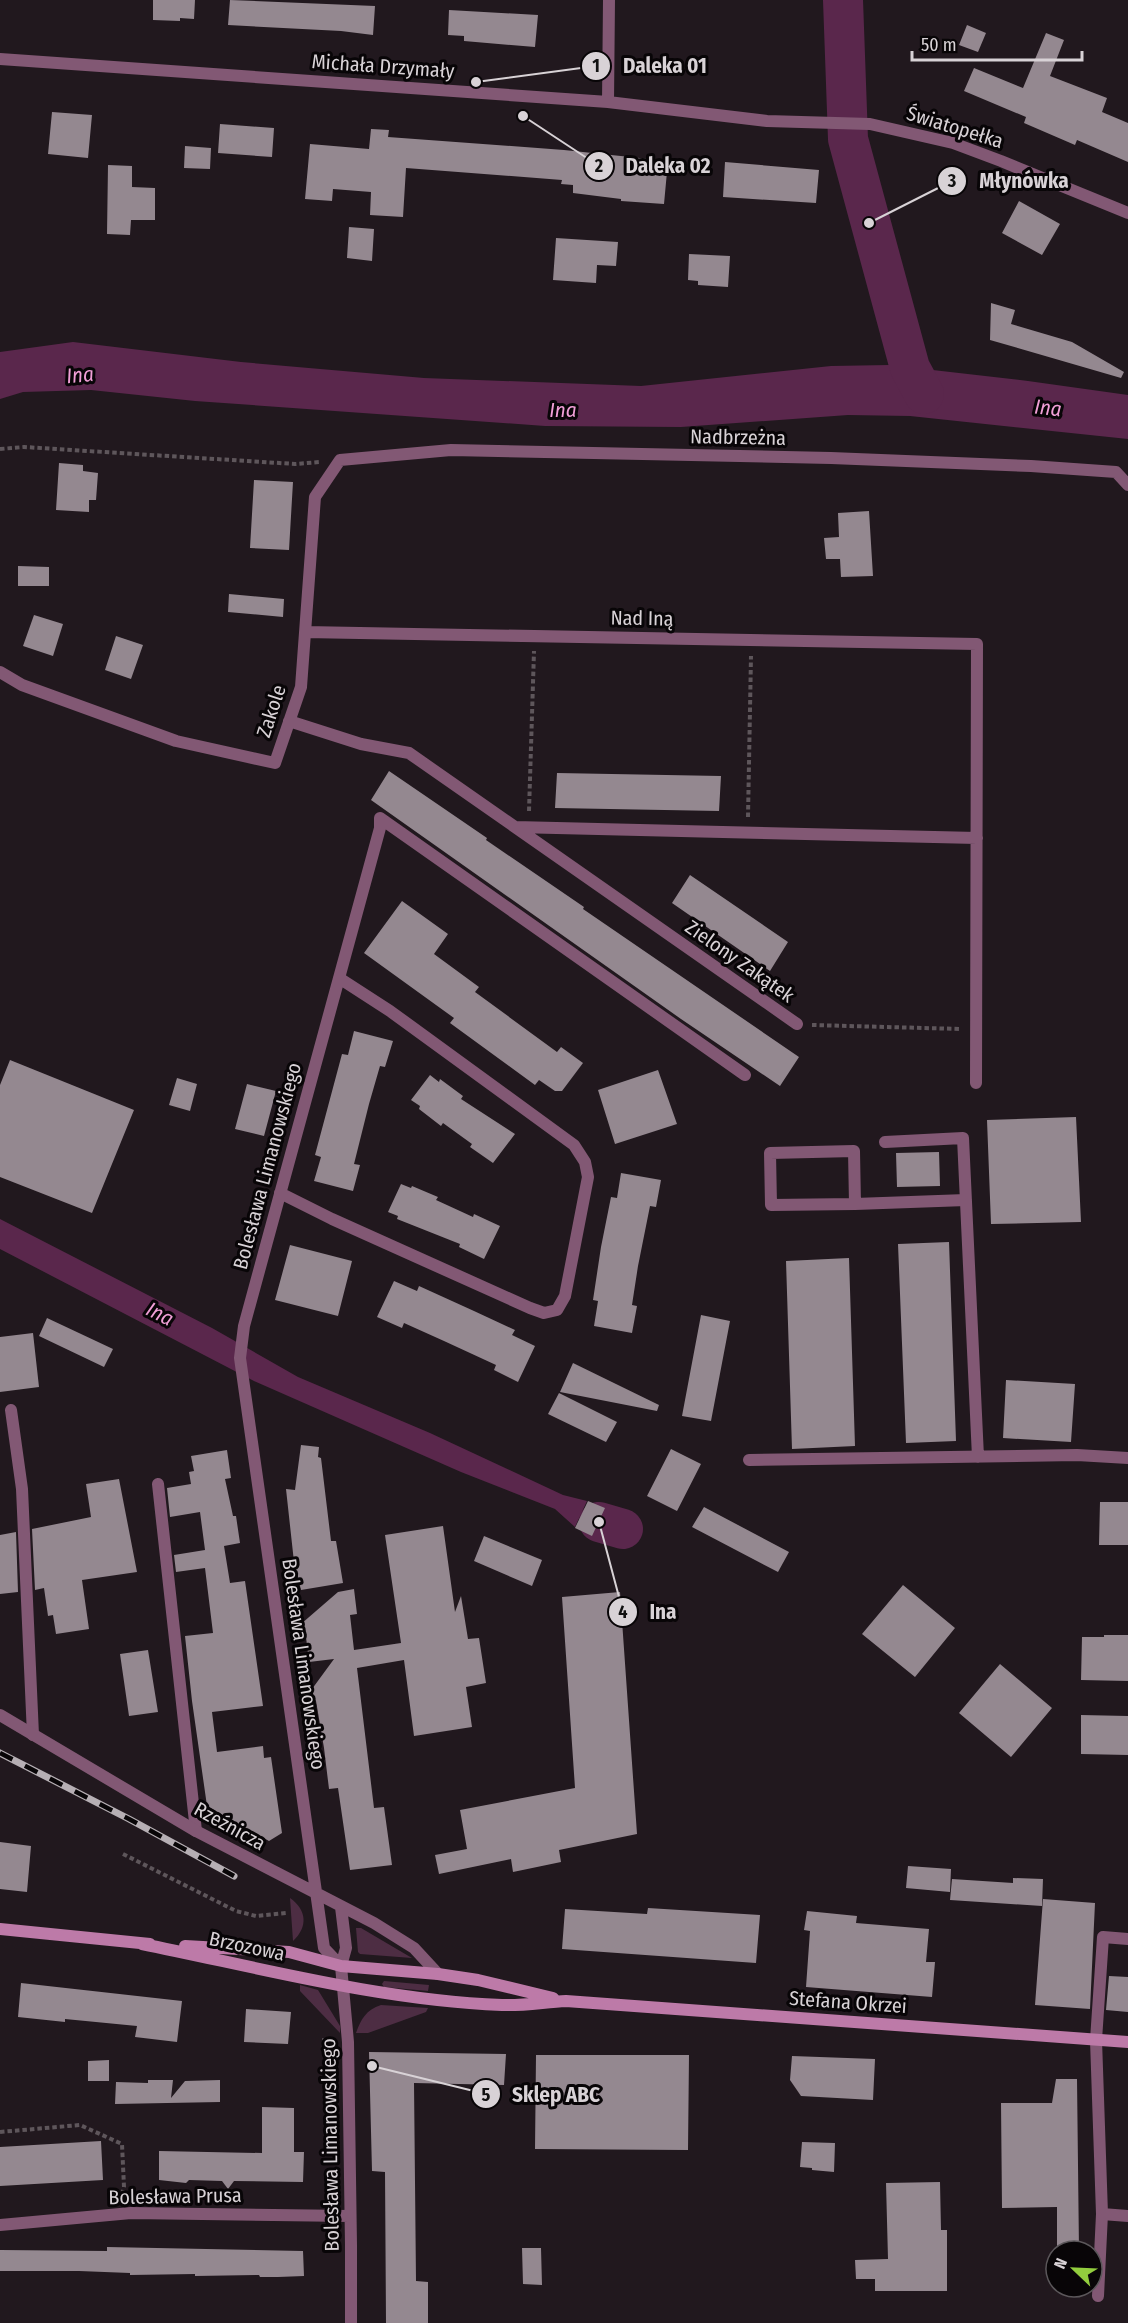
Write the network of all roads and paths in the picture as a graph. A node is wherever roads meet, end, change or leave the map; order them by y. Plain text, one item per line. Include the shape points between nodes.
1 (609, 0) edge
2 (0, 59) edge
3 (608, 102) junction
4 (870, 124) joint
5 (1128, 213) edge
6 (0, 449) edge
7 (340, 460) junction
8 (1128, 485) edge
9 (305, 632) junction
10 (535, 636) junction
11 (751, 640) junction
12 (0, 672) edge
13 (289, 721) junction
14 (514, 826) junction
15 (529, 827) junction
16 (747, 832) junction
17 (977, 838) junction
18 (339, 978) junction
19 (797, 1024) joint
20 (976, 1029) junction
21 (746, 1075) dead end
22 (976, 1083) dead end
23 (885, 1142) dead end
24 (280, 1193) junction
25 (966, 1200) junction
26 (855, 1204) junction
27 (11, 1410) dead end
28 (978, 1457) junction
29 (1128, 1458) edge
30 (748, 1460) dead end
31 (158, 1484) dead end
32 (0, 1715) edge
33 (33, 1735) junction
34 (196, 1831) junction
35 (123, 1854) dead end
36 (316, 1894) junction
37 (341, 1907) junction
38 (286, 1912) dead end
39 (0, 1929) edge
40 (1128, 1939) edge
41 (142, 1944) junction
42 (341, 1966) junction
43 (438, 1974) junction
44 (343, 1987) junction
45 (566, 2001) junction
46 (1096, 2040) junction
47 (1128, 2042) edge
48 (0, 2132) edge
49 (121, 2201) dead end
50 (1102, 2214) junction
51 (350, 2216) junction
52 (1128, 2216) edge
53 (0, 2225) edge
54 (1101, 2239) edge
55 (351, 2323) edge

1 - 3 street
2 - 3 street, Michała Drzymały
3 - 4 street, Michała Drzymały via 767,121
4 - 5 street, Światopełka via 953,143
6 - 7 path via 24,447 296,464
7 - 8 street, Nadbrzeżna via 452,450 831,458 1116,472
7 - 9 street, Zakole via 315,497
9 - 10 street, Nad Iną
9 - 13 street, Zakole via 301,687
10 - 11 street, Nad Iną
10 - 15 path
11 - 16 path
11 - 17 street, Nad Iną via 977,644
12 - 13 street, Zakole via 22,685 176,741 275,763
13 - 14 street, Zielony Zakątek via 361,744 409,753
14 - 15 street
14 - 19 street, Zielony Zakątek
15 - 16 street
16 - 17 street
17 - 20 street
18 - 21 street, Bolesława Limanowskiego via 380,818
18 - 24 street, Bolesława Limanowskiego
18 - 24 street via 574,1145 585,1161 588,1177 565,1296 557,1310 544,1313 530,1308
19 - 20 path, Zielony Zakątek
20 - 22 street
23 - 25 street via 963,1138
24 - 36 street, Bolesława Limanowskiego via 244,1326 240,1358
25 - 26 street
25 - 28 street
26 - 26 street via 854,1151 770,1153 771,1205
27 - 33 street via 22,1489
28 - 29 street
28 - 30 street
31 - 34 street
32 - 33 street, Rzeźnicza
33 - 34 street, Rzeźnicza
34 - 36 street, Rzeźnicza
35 - 38 path via 236,1911 256,1916
36 - 37 street, Rzeźnicza
36 - 42 street, Bolesława Limanowskiego via 324,1948
37 - 42 street, Bolesława Limanowskiego via 346,1948
37 - 43 street, Rzeźnicza via 414,1948
39 - 41 street, Brzozowa
40 - 46 street via 1103,1937
41 - 42 street, Brzozowa via 289,1952
41 - 44 street, Brzozowa
42 - 43 street, Stefana Okrzei
42 - 44 street, Bolesława Limanowskiego
43 - 45 street, Stefana Okrzei
44 - 45 street, Stefana Okrzei via 504,2005
44 - 51 street, Bolesława Limanowskiego via 348,2042
45 - 46 street, Stefana Okrzei
46 - 47 street, Stefana Okrzei
46 - 50 street
48 - 49 path via 80,2125 122,2144
50 - 52 street
50 - 54 street
51 - 53 street, Bolesława Prusa via 131,2213
51 - 55 street, Bolesława Limanowskiego

